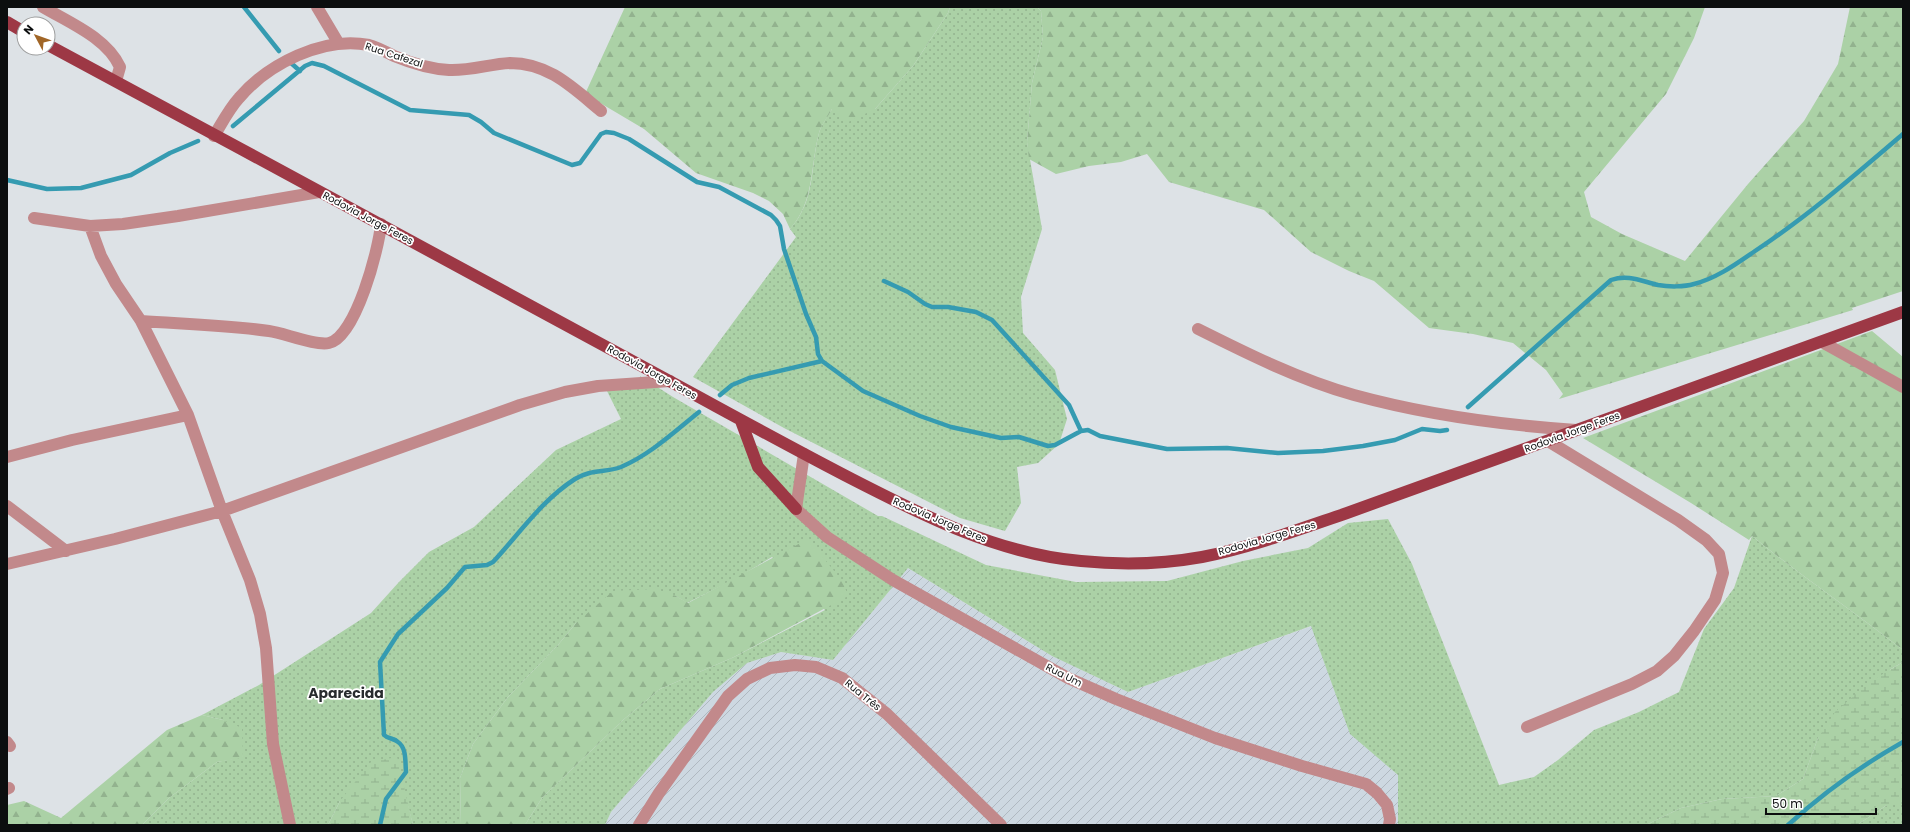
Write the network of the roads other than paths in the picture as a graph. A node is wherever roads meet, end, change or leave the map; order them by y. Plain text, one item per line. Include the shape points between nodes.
1 (43, 7) edge
2 (317, 7) edge
3 (7, 22) edge
4 (16, 27) edge
5 (339, 44) junction
6 (56, 49) edge
7 (116, 81) junction
8 (601, 112) dead end
9 (214, 136) junction
10 (319, 192) junction
11 (34, 218) dead end
12 (381, 224) junction
13 (90, 226) junction
14 (1903, 312) edge
15 (141, 321) junction
16 (1198, 330) dead end
17 (1822, 342) junction
18 (670, 381) junction
19 (1903, 387) edge
20 (188, 415) junction
21 (742, 421) junction
22 (1576, 430) junction
23 (1548, 441) junction
24 (804, 454) junction
25 (7, 457) edge
26 (7, 506) edge
27 (796, 509) junction
28 (222, 511) junction
29 (66, 551) junction
30 (7, 564) edge
31 (1528, 727) dead end
32 (290, 825) edge
33 (639, 825) edge
34 (1001, 825) edge
35 (1389, 825) edge

1 - 7 street via 103,44 115,55 120,67
2 - 5 street
3 - 4 main road
5 - 8 street, Rua Cafezal via 369,45 414,64 449,70 477,69 510,63 534,66 556,75
5 - 9 street, Rua Cafezal via 307,51 269,72 239,98
6 - 7 main road, Rodovia Jorge Feres
7 - 9 main road, Rodovia Jorge Feres
9 - 10 main road, Rodovia Jorge Feres
10 - 12 main road, Rodovia Jorge Feres
10 - 13 street via 178,216
11 - 13 street
12 - 15 street via 372,268 354,313 344,332 329,343 270,331
12 - 18 main road, Rodovia Jorge Feres
13 - 15 street via 101,256 116,284
14 - 17 main road, Rodovia Jorge Feres
15 - 20 street
16 - 22 street via 1302,377 1354,395 1447,416 1534,428
17 - 19 street
17 - 22 main road, Rodovia Jorge Feres
18 - 21 main road, Rodovia Jorge Feres
18 - 28 street via 598,386 550,396 441,432
20 - 25 street
20 - 28 street
21 - 24 main road, Rodovia Jorge Feres
21 - 27 main road via 758,467
22 - 23 main road, Rodovia Jorge Feres
23 - 24 main road, Rodovia Jorge Feres via 1259,542 1201,557 1143,563 1080,561 1035,554 993,543 905,506
23 - 31 street via 1678,520 1706,540 1719,554 1723,573 1715,600 1674,656 1657,671
24 - 27 street
26 - 29 street
27 - 35 street, Rua Um via 827,537 893,580 1068,678 1215,738 1366,784 1387,805
28 - 29 street
28 - 32 street via 250,580 260,614 266,648 273,744
29 - 30 street
33 - 34 street, Rua Três via 658,793 728,696 747,679 770,668 795,665 816,668 842,678 887,714

